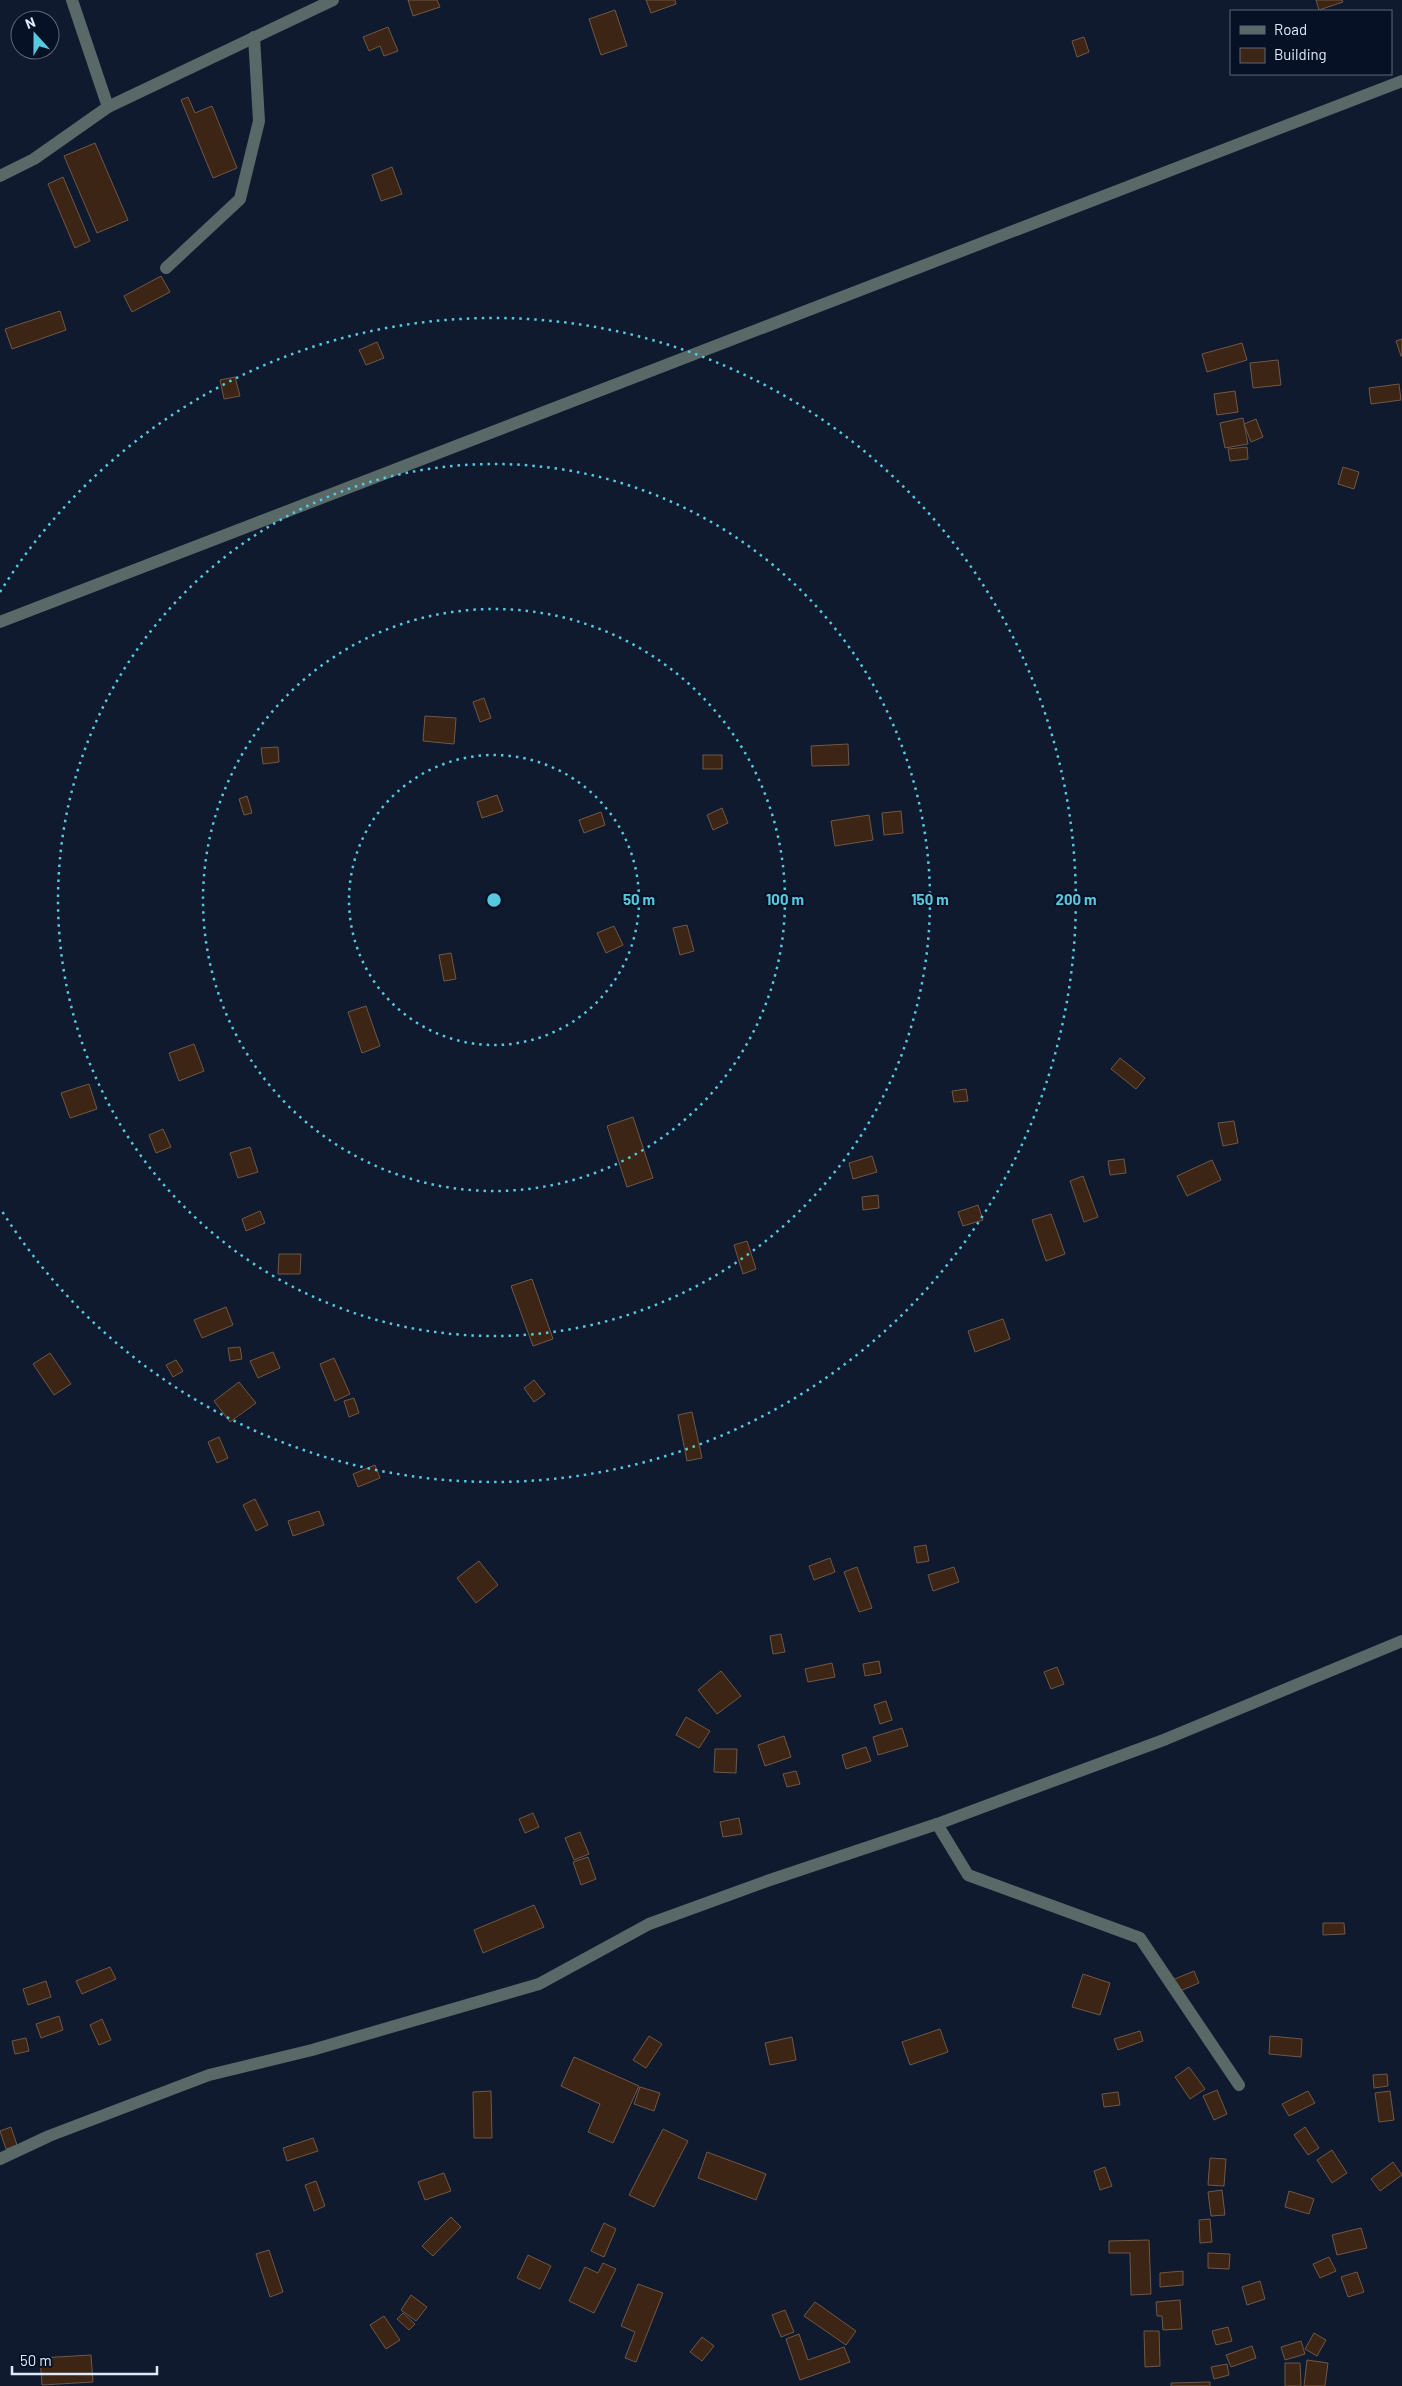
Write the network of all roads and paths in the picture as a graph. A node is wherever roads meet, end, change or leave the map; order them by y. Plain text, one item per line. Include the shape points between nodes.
1 (72, 0) edge
2 (333, 0) edge
3 (254, 37) junction
4 (1402, 81) edge
5 (108, 107) junction
6 (0, 176) edge
7 (166, 268) dead end
8 (0, 622) edge
9 (1402, 1641) edge
10 (937, 1824) junction
11 (1239, 2085) dead end
12 (0, 2160) edge

1 - 5 street
2 - 3 street
3 - 5 street
3 - 7 street via 259,121 240,198
4 - 8 street
5 - 6 street via 34,159
9 - 10 street via 1166,1739
10 - 11 street via 968,1875 1140,1938
10 - 12 street via 649,1924 538,1984 312,2050 209,2075 49,2136

